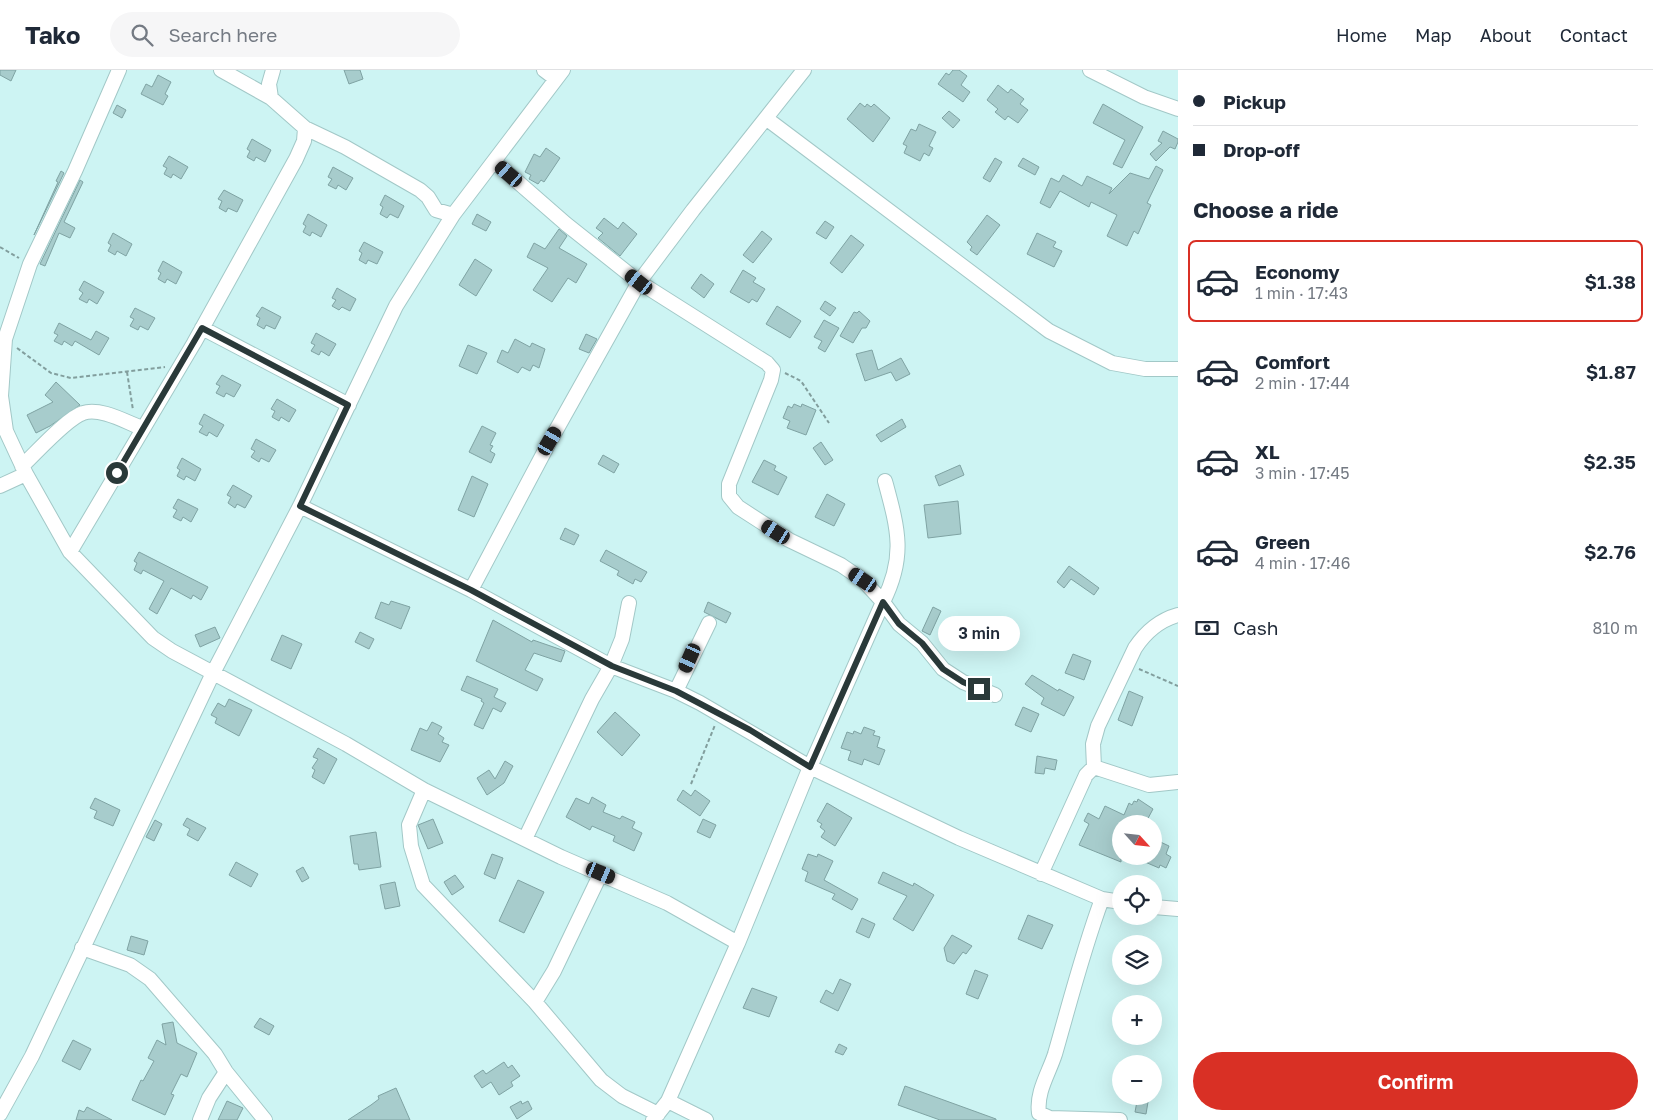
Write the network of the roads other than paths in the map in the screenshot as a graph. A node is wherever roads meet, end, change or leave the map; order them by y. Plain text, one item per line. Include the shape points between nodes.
1 (119, 70) edge
2 (221, 70) edge
3 (273, 70) edge
4 (544, 70) edge
5 (804, 70) edge
6 (1090, 70) edge
7 (559, 74) edge
8 (271, 98) junction
9 (1178, 109) edge
10 (767, 119) junction
11 (305, 128) junction
12 (495, 162) junction
13 (453, 215) junction
14 (639, 282) junction
15 (202, 328) junction
16 (1178, 369) edge
17 (348, 405) junction
18 (138, 426) junction
19 (24, 470) junction
20 (885, 481) dead end
21 (0, 486) edge
22 (300, 506) junction
23 (70, 552) junction
24 (471, 590) junction
25 (883, 602) junction
26 (629, 603) dead end
27 (1178, 615) edge
28 (709, 623) dead end
29 (612, 666) junction
30 (213, 673) junction
31 (676, 691) junction
32 (995, 695) dead end
33 (810, 767) junction
34 (1094, 767) junction
35 (1178, 782) edge
36 (424, 790) junction
37 (525, 839) junction
38 (601, 873) junction
39 (1042, 874) junction
40 (1102, 900) junction
41 (1112, 901) edge
42 (1162, 907) edge
43 (1178, 909) edge
44 (738, 943) junction
45 (82, 948) junction
46 (535, 1002) junction
47 (226, 1072) junction
48 (668, 1101) junction
49 (0, 1114) edge
50 (1037, 1116) edge
51 (656, 1117) edge
52 (200, 1120) edge
53 (265, 1120) edge
54 (706, 1120) edge
55 (1120, 1120) edge

1 - 19 street via 30,264 5,338 1,396 6,431
2 - 8 street
3 - 8 street via 269,84
4 - 7 street
5 - 10 street
6 - 9 street via 1144,98
7 - 12 street
8 - 11 street
10 - 14 street
10 - 16 street via 1049,331 1112,363 1145,369
11 - 13 street via 420,190 436,210
11 - 15 street via 304,141 296,159
12 - 13 street
12 - 14 street
13 - 17 street via 396,306
14 - 24 street
14 - 25 street via 768,363 773,370 729,484 729,496 738,508 789,540 841,565 863,580
15 - 17 street
15 - 18 street
17 - 22 street
18 - 19 street via 84,412 73,418
18 - 23 street via 99,506
19 - 21 street
19 - 23 street
20 - 25 street via 898,546 896,570
22 - 24 street
22 - 30 street
23 - 30 street via 153,638
24 - 29 street
25 - 32 street via 899,624 922,643 943,669 963,682
25 - 33 street
26 - 29 street
27 - 34 street via 1143,636 1098,726 1093,744
28 - 31 street
29 - 31 street
29 - 37 street via 572,739
30 - 36 street
30 - 45 street
31 - 33 street
33 - 39 street
33 - 44 street
34 - 35 street via 1149,784
34 - 39 street via 1086,776
36 - 37 street
36 - 46 street via 409,825 411,846 423,885
37 - 38 street
38 - 44 street via 667,903
38 - 46 street via 554,971
39 - 40 street
40 - 41 street
40 - 50 street via 1037,1102
42 - 43 street
44 - 48 street
45 - 47 street via 130,965 150,979 215,1054
45 - 49 street via 32,1056
46 - 51 street via 601,1080
47 - 52 street via 209,1098
47 - 53 street
48 - 51 street
48 - 54 street
50 - 55 street

